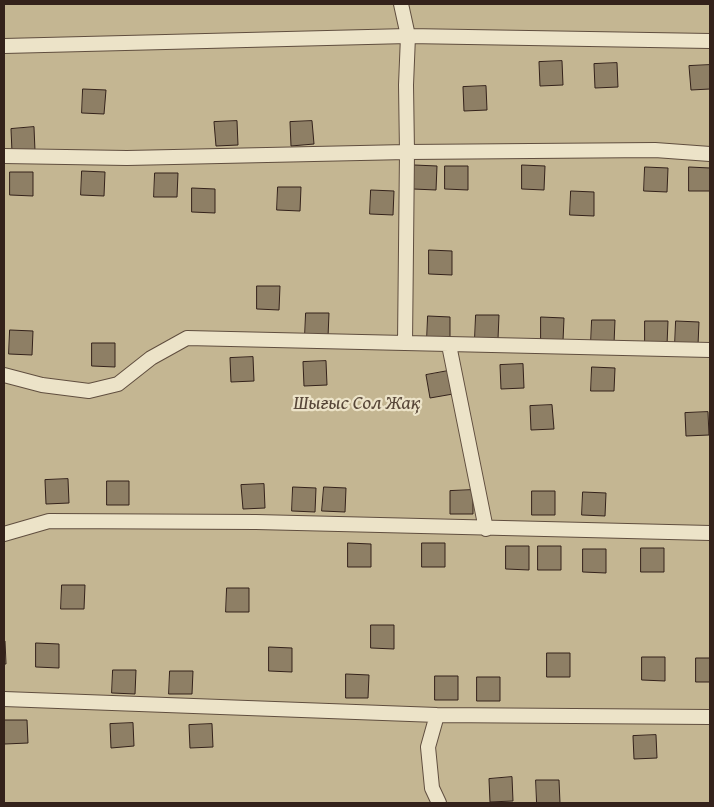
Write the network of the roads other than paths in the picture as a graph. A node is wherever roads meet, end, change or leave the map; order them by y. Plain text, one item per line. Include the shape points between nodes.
1 (401, 4) edge
2 (408, 36) junction
3 (710, 41) edge
4 (4, 46) edge
5 (407, 152) junction
6 (710, 154) edge
7 (4, 156) edge
8 (405, 343) junction
9 (449, 345) junction
10 (710, 350) edge
11 (4, 376) edge
12 (486, 529) junction
13 (710, 533) edge
14 (4, 534) edge
15 (4, 699) edge
16 (437, 715) junction
17 (710, 716) edge
18 (439, 803) edge

1 - 2 street
2 - 3 street
2 - 4 street
2 - 5 street
5 - 6 street via 655,150
5 - 7 street via 128,158
5 - 8 street
8 - 9 street
8 - 11 street via 187,338 151,358 118,384 89,391
9 - 10 street
9 - 12 street
12 - 13 street
12 - 14 street via 256,522 49,521
15 - 16 street
16 - 17 street
16 - 18 street via 428,747 432,788

